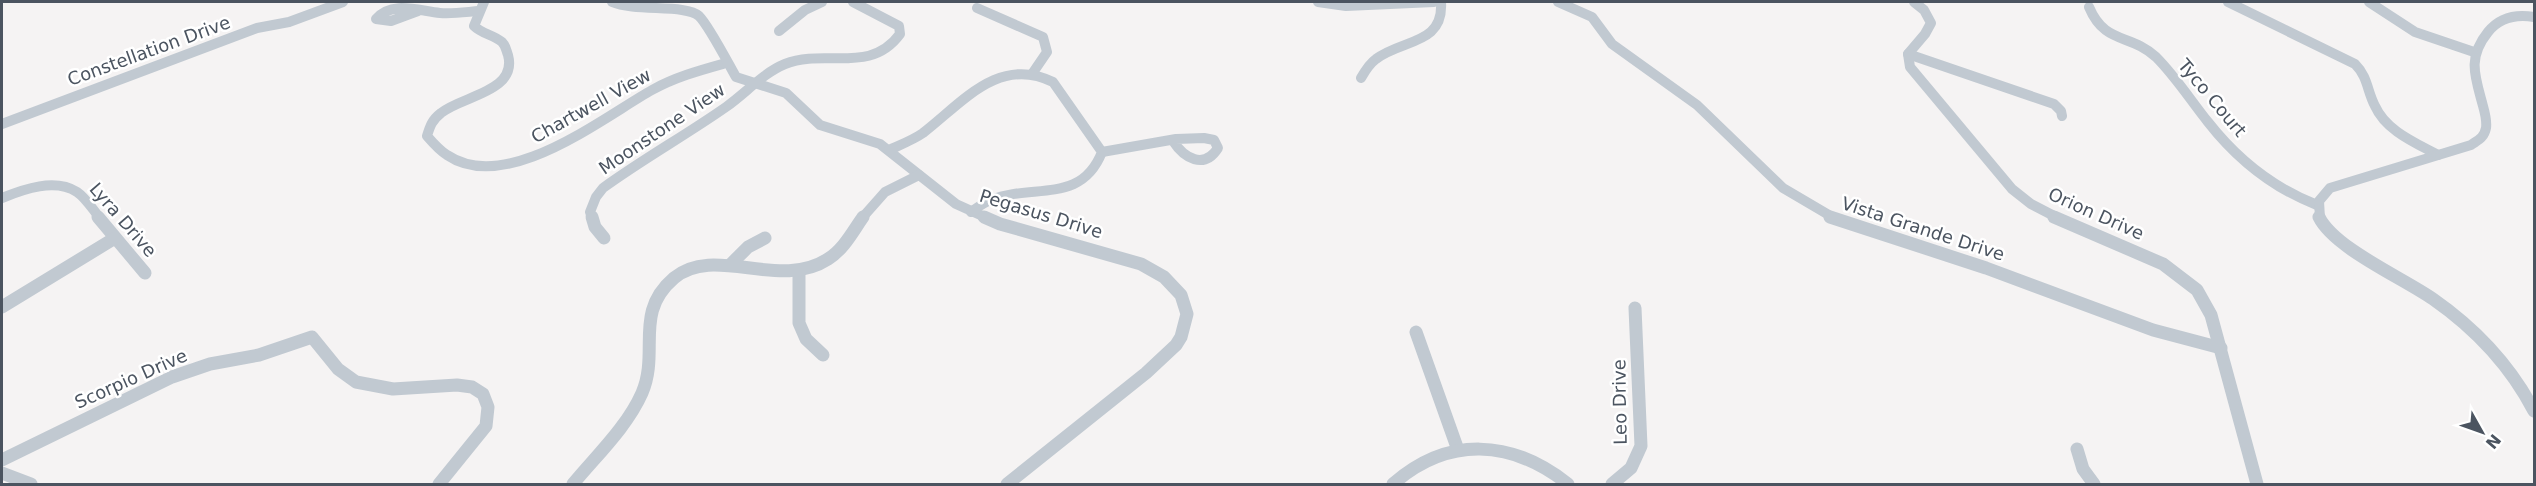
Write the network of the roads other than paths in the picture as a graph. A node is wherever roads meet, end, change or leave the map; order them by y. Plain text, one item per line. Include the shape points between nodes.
1 (343, 2) edge
2 (612, 2) edge
3 (822, 2) edge
4 (853, 2) edge
5 (1318, 2) edge
6 (1434, 2) edge
7 (1441, 2) edge
8 (1558, 2) edge
9 (1914, 2) edge
10 (2228, 2) edge
11 (2369, 2) edge
12 (638, 4) edge
13 (481, 6) edge
14 (2089, 7) dead end
15 (977, 8) dead end
16 (418, 11) dead end
17 (2535, 17) edge
18 (779, 32) dead end
19 (2474, 52) junction
20 (1908, 54) junction
21 (726, 63) junction
22 (1032, 74) junction
23 (1361, 78) dead end
24 (756, 84) junction
25 (2062, 116) dead end
26 (2, 124) edge
27 (1173, 141) dead end
28 (889, 150) junction
29 (1102, 152) junction
30 (2438, 155) junction
31 (919, 175) junction
32 (2, 198) edge
33 (2317, 205) junction
34 (971, 212) junction
35 (115, 238) junction
36 (604, 238) dead end
37 (765, 238) dead end
38 (731, 264) junction
39 (799, 271) junction
40 (145, 273) dead end
41 (2, 307) edge
42 (1635, 308) dead end
43 (1416, 332) dead end
44 (2221, 348) junction
45 (824, 355) dead end
46 (2535, 411) edge
47 (2077, 449) dead end
48 (1458, 450) junction
49 (2, 460) edge
50 (2, 472) edge
51 (32, 484) edge
52 (440, 484) edge
53 (573, 484) edge
54 (1007, 484) edge
55 (1393, 484) edge
56 (1568, 484) edge
57 (1612, 484) edge
58 (2094, 484) edge
59 (2257, 484) edge

1 - 26 street, Constellation Drive via 289,22 257,28
2 - 12 street, Pegasus Drive via 625,7
3 - 18 street via 805,10
4 - 24 street via 896,22 901,30 894,43 869,56 792,62
5 - 6 street via 1346,6
7 - 23 street via 1443,18 1438,27 1380,56
8 - 44 street, Vista Grande Drive via 1592,17 1605,38 1697,105 1783,188 1826,215 1986,268 2153,330
9 - 20 street via 1929,16 1931,25
10 - 30 street via 2355,64 2368,78 2379,115
11 - 19 street via 2415,32
12 - 21 street, Pegasus Drive via 675,6 695,12
13 - 16 street via 448,14
13 - 21 street, Chartwell View via 474,26 505,47 509,73 494,87 440,113 427,131 427,136 446,156 469,164 507,164 538,155 667,83
14 - 33 street, Tyco Court via 2094,23 2102,31 2145,49 2177,74 2214,130 2237,154 2292,196
15 - 22 street via 1043,37 1047,52
17 - 19 street via 2514,16 2498,21 2484,34
19 - 30 street via 2485,134 2477,142
20 - 25 street via 2054,104
20 - 44 street, Orion Drive via 1914,74 2012,189 2031,204 2163,264 2187,280 2208,307
21 - 24 street, Pegasus Drive via 736,77
22 - 28 street via 1012,74 986,82 920,135
22 - 29 street via 1058,87
24 - 28 street, Pegasus Drive via 786,93 820,124
24 - 36 street, Moonstone View via 729,106 603,188 590,212
27 - 29 street
28 - 31 street, Pegasus Drive
29 - 34 street via 1091,175 1075,185 1001,197
30 - 33 street via 2330,188
31 - 34 street, Pegasus Drive
31 - 39 street via 877,198 838,252
32 - 35 street, Lyra Drive via 38,186 58,186 79,193
33 - 46 street via 2326,228 2344,244 2422,291 2483,340 2511,372
34 - 54 street, Pegasus Drive via 1152,269 1181,295 1187,314 1181,337 1163,359
35 - 40 street, Lyra Drive
35 - 41 street
37 - 38 street via 748,247
38 - 39 street
38 - 53 street via 690,271 674,279 658,295 651,319 647,375 640,397
39 - 45 street via 799,323 806,339
42 - 57 street, Leo Drive via 1641,446 1628,473
43 - 48 street
44 - 59 street, Orion Drive
47 - 58 street via 2083,469
48 - 55 street via 1426,459
48 - 56 street via 1510,452 1541,464
49 - 52 street, Scorpio Drive via 171,377 315,338 344,375 361,383 394,389 459,384 484,398 489,415 486,426
50 - 51 street

